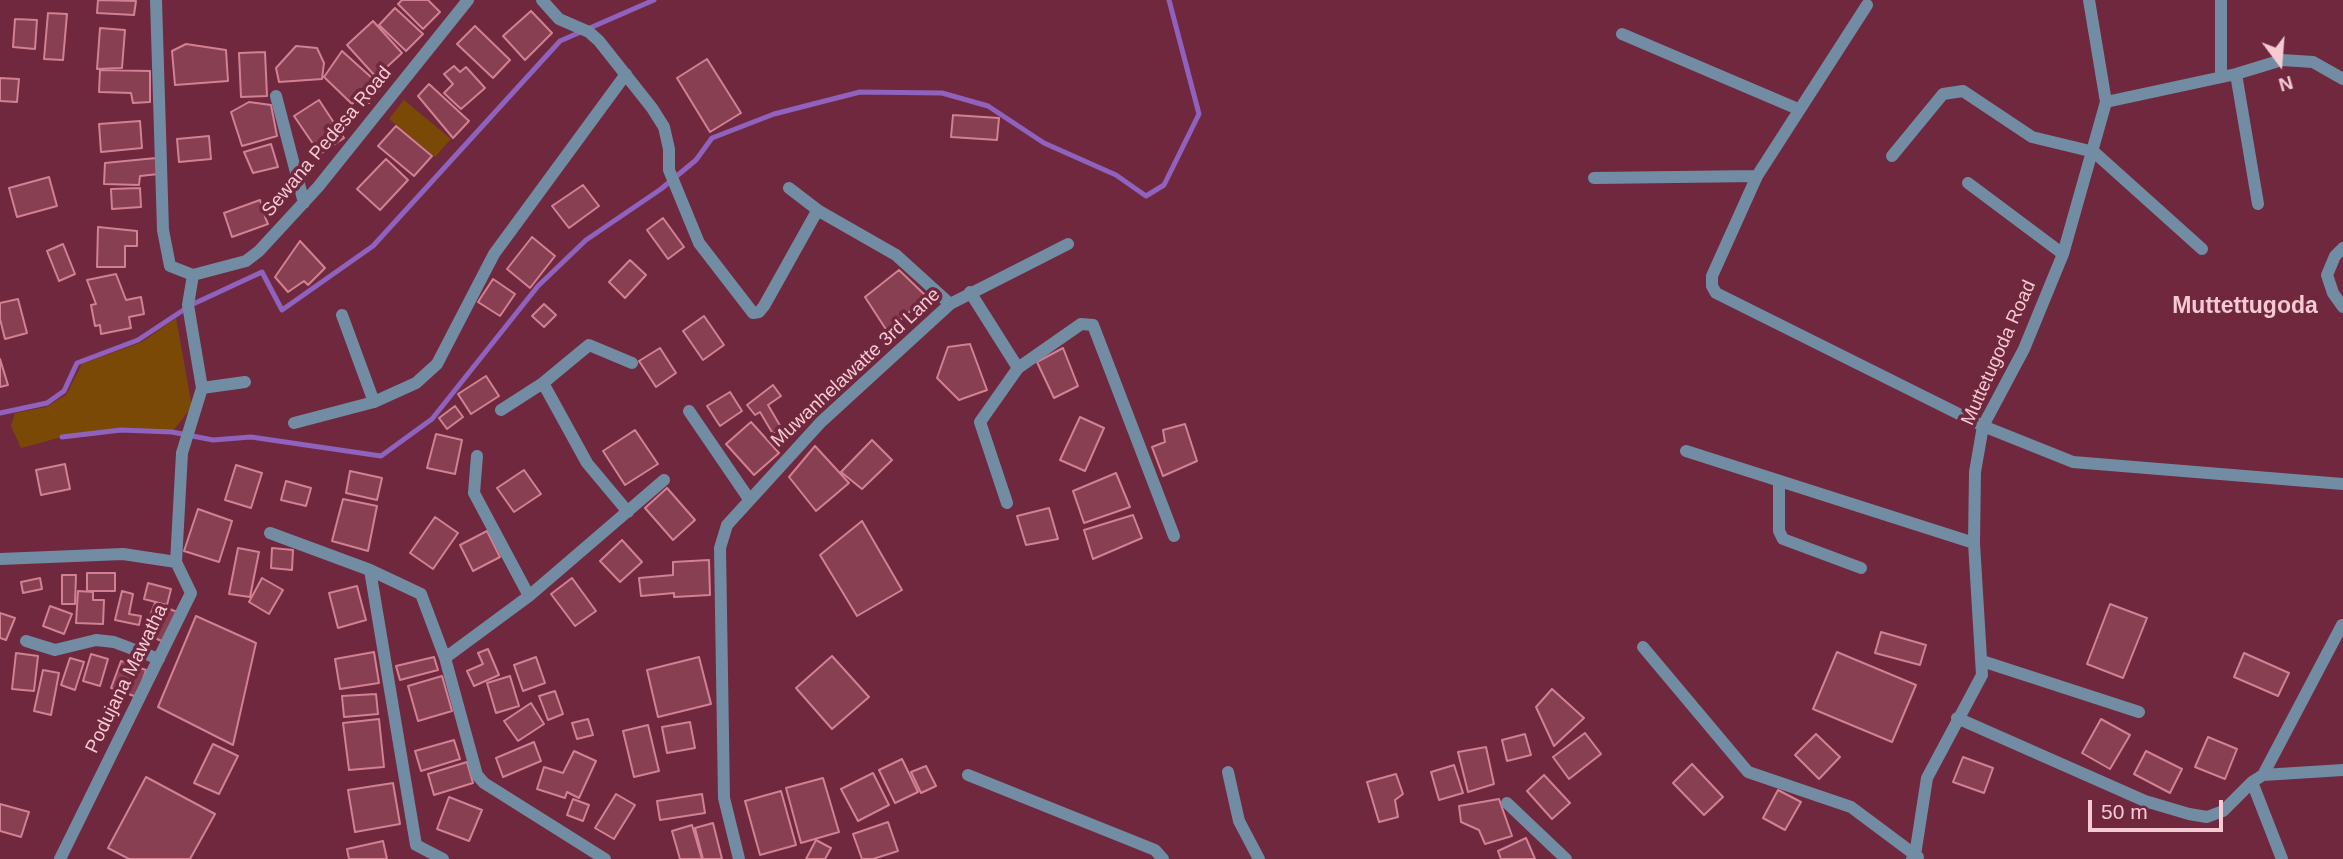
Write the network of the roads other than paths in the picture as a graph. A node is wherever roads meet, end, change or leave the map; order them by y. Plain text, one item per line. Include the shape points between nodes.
1 (156, 0) edge
2 (468, 0) edge
3 (542, 0) edge
4 (2088, 0) edge
5 (2221, 0) edge
6 (1867, 5) dead end
7 (1622, 34) dead end
8 (626, 74) junction
9 (2236, 74) junction
10 (2221, 77) junction
11 (2343, 79) edge
12 (276, 96) dead end
13 (2106, 102) junction
14 (1798, 109) junction
15 (2094, 152) junction
16 (1892, 156) dead end
17 (1757, 176) junction
18 (1594, 178) dead end
19 (1968, 183) dead end
20 (789, 188) dead end
21 (304, 203) junction
22 (2258, 204) dead end
23 (820, 211) junction
24 (1068, 243) dead end
25 (2343, 248) edge
26 (2202, 249) dead end
27 (2063, 254) junction
28 (193, 275) junction
29 (970, 292) junction
30 (950, 304) junction
31 (2343, 307) edge
32 (342, 315) dead end
33 (632, 363) dead end
34 (1018, 369) junction
35 (245, 382) dead end
36 (543, 383) junction
37 (202, 388) junction
38 (374, 402) junction
39 (502, 410) dead end
40 (688, 411) dead end
41 (294, 423) dead end
42 (1983, 426) junction
43 (1686, 451) dead end
44 (477, 456) dead end
45 (664, 480) dead end
46 (1779, 481) junction
47 (2343, 484) edge
48 (749, 499) junction
49 (1007, 503) dead end
50 (628, 512) junction
51 (270, 533) dead end
52 (1174, 536) dead end
53 (1974, 543) junction
54 (0, 559) edge
55 (176, 562) junction
56 (1861, 568) dead end
57 (370, 570) junction
58 (529, 596) junction
59 (2342, 625) edge
60 (26, 641) dead end
61 (1643, 647) dead end
62 (445, 658) junction
63 (159, 659) junction
64 (1982, 661) junction
65 (2138, 712) dead end
66 (1957, 718) junction
67 (2343, 770) edge
68 (1228, 772) dead end
69 (968, 775) dead end
70 (2257, 779) junction
71 (1507, 803) dead end
72 (1155, 856) edge
73 (1916, 858) edge
74 (60, 859) edge
75 (443, 859) edge
76 (605, 859) edge
77 (739, 859) edge
78 (1259, 859) edge
79 (1566, 859) edge
80 (2282, 859) edge

1 - 28 street via 163,230 170,266
2 - 21 street, Sewana Pedesa Road
3 - 8 street via 559,19 600,41
4 - 13 street
5 - 10 street
6 - 14 street
7 - 14 street
8 - 23 street via 664,127 669,170 699,243 753,313 764,306
8 - 38 street via 494,254 437,364 416,383
9 - 10 street
9 - 11 street via 2282,60 2313,61
9 - 22 street
10 - 13 street
12 - 21 street
13 - 15 street, Muttetugoda Road
14 - 17 street
15 - 16 street via 2032,137 1963,91 1952,91 1943,94
15 - 26 street
15 - 27 street, Muttetugoda Road
17 - 18 street
17 - 42 street via 1712,276 1716,293
19 - 27 street
20 - 23 street
21 - 28 street, Sewana Pedesa Road via 246,261
23 - 30 street via 896,255
24 - 29 street, Muwanhelawatte 3rd Lane
25 - 31 street via 2334,256 2327,275
27 - 42 street, Muttetugoda Road via 2024,349
28 - 37 street via 190,316
29 - 30 street, Muwanhelawatte 3rd Lane
29 - 34 street
30 - 48 street, Muwanhelawatte 3rd Lane via 821,422
32 - 38 street
33 - 36 street via 589,345
34 - 49 street via 980,422
34 - 52 street via 1081,324 1093,325
35 - 37 street
36 - 39 street
36 - 50 street via 587,463
37 - 55 street via 182,453
38 - 41 street
40 - 48 street
42 - 47 street via 2073,462
42 - 53 street, Muttetugoda Road via 1975,472
43 - 46 street
44 - 58 street via 474,493
45 - 50 street
46 - 53 street
46 - 56 street via 1783,539
48 - 77 street, Muwanhelawatte 3rd Lane via 727,525 720,548 724,798
50 - 58 street
51 - 57 street
53 - 64 street, Muttetugoda Road
54 - 55 street via 123,554
55 - 63 street, Podujana Mawatha via 191,593
57 - 62 street via 421,594
57 - 75 street via 416,845
58 - 62 street
59 - 70 street
60 - 63 street via 55,650 96,640 114,642
61 - 73 street via 1748,772 1851,807
62 - 76 street via 477,775
63 - 74 street, Podujana Mawatha
64 - 65 street
64 - 66 street, Muttetugoda Road via 1982,675
66 - 70 street via 2145,801 2189,814 2207,817 2223,811
66 - 73 street, Muttetugoda Road via 1927,778
67 - 70 street
68 - 78 street via 1239,821
69 - 72 street
70 - 80 street
71 - 79 street

